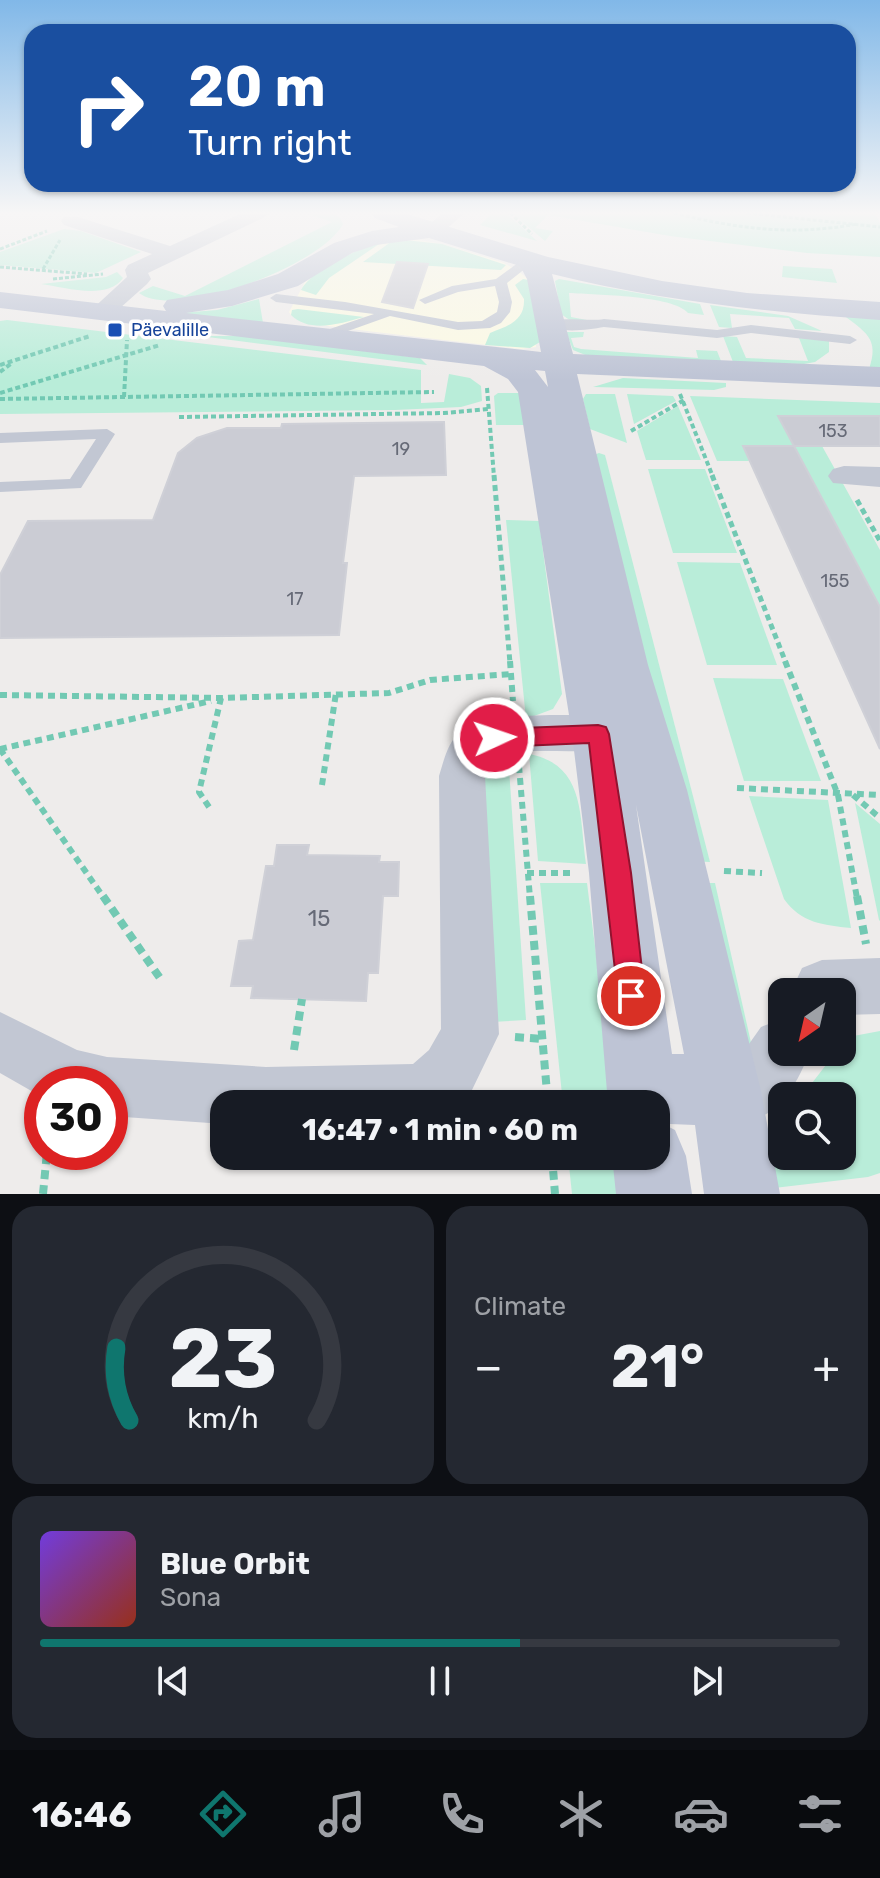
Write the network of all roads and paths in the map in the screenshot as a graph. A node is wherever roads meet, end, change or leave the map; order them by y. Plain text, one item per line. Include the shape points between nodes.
1 (43, 269) joint
2 (139, 269) edge
3 (312, 269) edge
4 (515, 269) edge
5 (539, 269) edge
6 (590, 269) edge
7 (99, 275) dead end
8 (9, 277) edge
9 (42, 279) dead end
10 (500, 282) junction
11 (282, 289) junction
12 (0, 300) edge
13 (425, 300) dead end
14 (788, 305) junction
15 (406, 307) dead end
16 (880, 311) edge
17 (391, 312) junction
18 (105, 315) junction
19 (128, 331) dead end
20 (309, 336) junction
21 (850, 340) junction
22 (170, 343) dead end
23 (556, 344) junction
24 (126, 356) junction
25 (492, 358) junction
26 (15, 361) junction
27 (0, 365) edge
28 (0, 372) edge
29 (807, 375) junction
30 (880, 377) edge
31 (434, 392) dead end
32 (0, 396) edge
33 (124, 397) junction
34 (489, 409) dead end
35 (179, 417) dead end
36 (631, 431) dead end
37 (0, 438) edge
38 (844, 476) joint
39 (880, 477) edge
40 (0, 487) edge
41 (880, 541) edge
42 (511, 674) dead end
43 (336, 693) junction
44 (0, 695) edge
45 (222, 698) junction
46 (598, 734) junction
47 (0, 749) edge
48 (322, 785) dead end
49 (737, 788) dead end
50 (838, 795) junction
51 (852, 795) junction
52 (880, 795) edge
53 (209, 807) dead end
54 (880, 818) edge
55 (162, 981) dead end
56 (877, 986) edge
57 (856, 987) edge
58 (302, 999) dead end
59 (0, 1041) edge
60 (294, 1050) dead end
61 (46, 1066) edge
62 (769, 1066) edge
63 (128, 1089) edge
64 (642, 1090) edge
65 (726, 1091) junction
66 (670, 1108) edge
67 (45, 1170) edge
68 (553, 1170) edge
69 (651, 1170) edge
70 (43, 1194) edge
71 (555, 1194) edge
72 (654, 1194) edge
73 (742, 1194) edge

1 - 7 path
1 - 8 path
2 - 18 street via 139,279
3 - 11 main road
4 - 10 lane
5 - 23 main road
6 - 14 main road via 649,288
8 - 9 path
8 - 18 main road
10 - 13 lane
10 - 17 lane via 507,301 503,314 480,326 416,320
11 - 17 lane
11 - 18 main road
11 - 20 main road via 279,322
12 - 18 main road
14 - 16 main road
14 - 21 main road via 829,322
15 - 17 lane
17 - 20 lane
18 - 20 main road
18 - 26 path via 65,347
19 - 24 path
20 - 25 main road
21 - 23 lane via 751,329 717,334 604,323 586,326
21 - 29 main road via 852,353 843,366
22 - 24 path
23 - 25 main road
23 - 29 main road
23 - 65 main road via 624,665 660,790
24 - 32 path
24 - 33 path
25 - 46 main road via 519,372 534,391
26 - 27 path
26 - 28 path
29 - 30 main road
31 - 33 path
32 - 33 path
34 - 35 path
36 - 50 path via 682,397
37 - 40 lane via 107,434 75,484
38 - 39 street
38 - 41 path
42 - 43 path via 430,680 389,693
43 - 45 path
43 - 48 path
44 - 45 path
45 - 47 path
45 - 53 path via 199,792
46 - 63 street via 494,738 475,747 467,760 462,776 470,1034 450,1071 425,1094 266,1097
46 - 64 main road
47 - 55 path
49 - 50 path
50 - 51 path
50 - 56 path
51 - 52 path
51 - 54 path
56 - 57 street
58 - 60 path
59 - 61 street
62 - 65 street via 752,1091
65 - 66 main road
65 - 73 main road
67 - 70 path
68 - 71 path
69 - 72 main road

